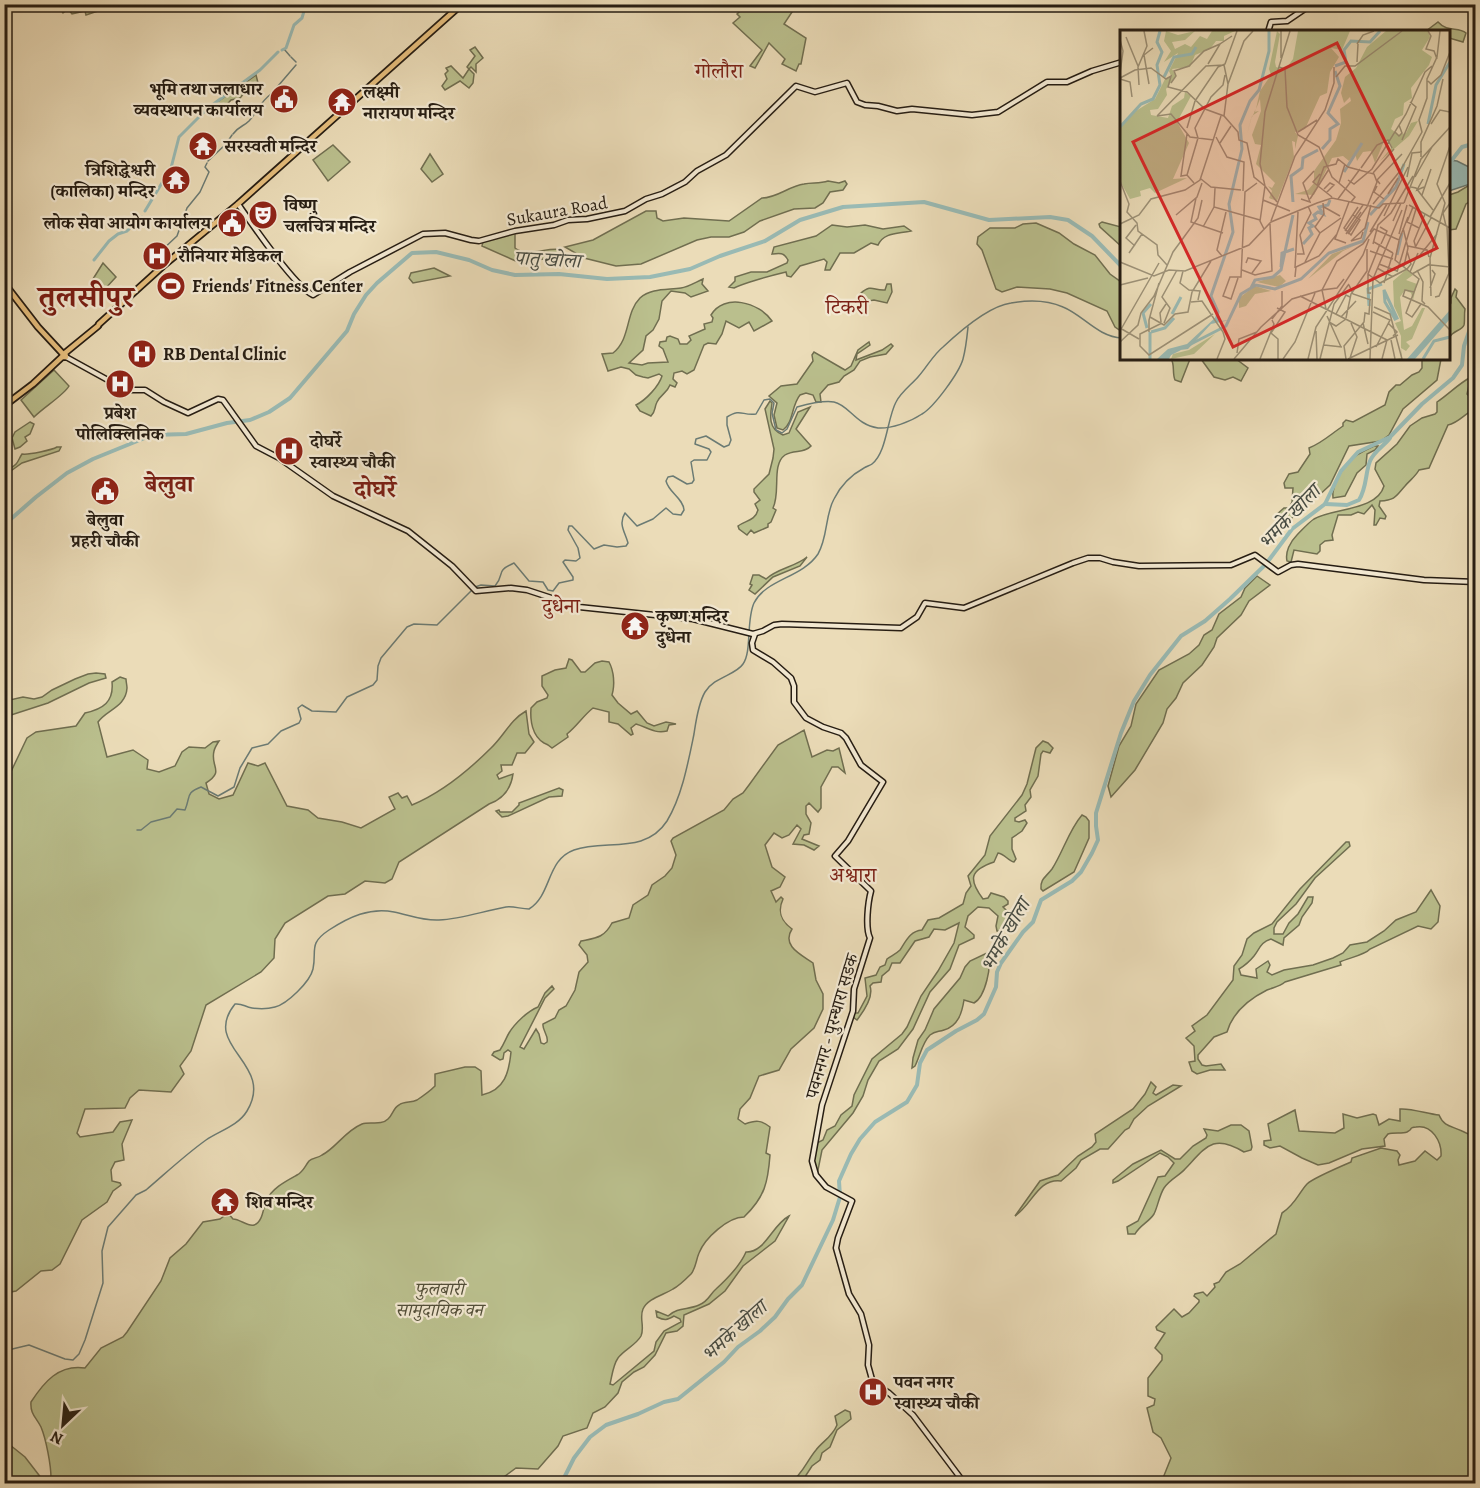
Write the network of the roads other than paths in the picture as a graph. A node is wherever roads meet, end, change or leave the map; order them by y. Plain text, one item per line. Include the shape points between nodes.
1 (462, 4) edge
2 (1312, 4) edge
3 (1269, 30) edge
4 (1120, 63) edge
5 (238, 204) junction
6 (4, 278) edge
7 (4, 283) edge
8 (11, 289) junction
9 (65, 355) junction
10 (4, 406) edge
11 (1476, 582) edge
12 (754, 634) junction
13 (965, 1484) edge

1 - 5 main road
2 - 3 street via 1287,21 1271,22
4 - 5 street, Sukaura Road via 1067,82 1047,82 990,114 897,111 861,105 847,83 815,92 796,86 726,155 685,182 625,211 479,241 445,233 423,234 313,295 304,290
5 - 9 main road
6 - 8 main road
7 - 8 main road
8 - 9 main road
9 - 10 main road
9 - 12 street via 126,390 145,390 180,411 194,412 219,399 225,401 256,446 329,494 408,531 452,566 474,590 527,590 579,607 681,617
11 - 12 street via 1424,580 1298,564 1280,571 1253,555 1231,565 1139,566 1088,558 964,608 925,603 918,617 901,628 778,624
12 - 13 street, पवननगर - पुरन्धारा सडक via 753,650 791,678 794,702 801,712 811,722 841,733 861,765 883,782 836,856 871,891 870,944 824,1098 812,1167 831,1191 848,1197 852,1203 836,1248 849,1294 861,1314 873,1383 913,1415

